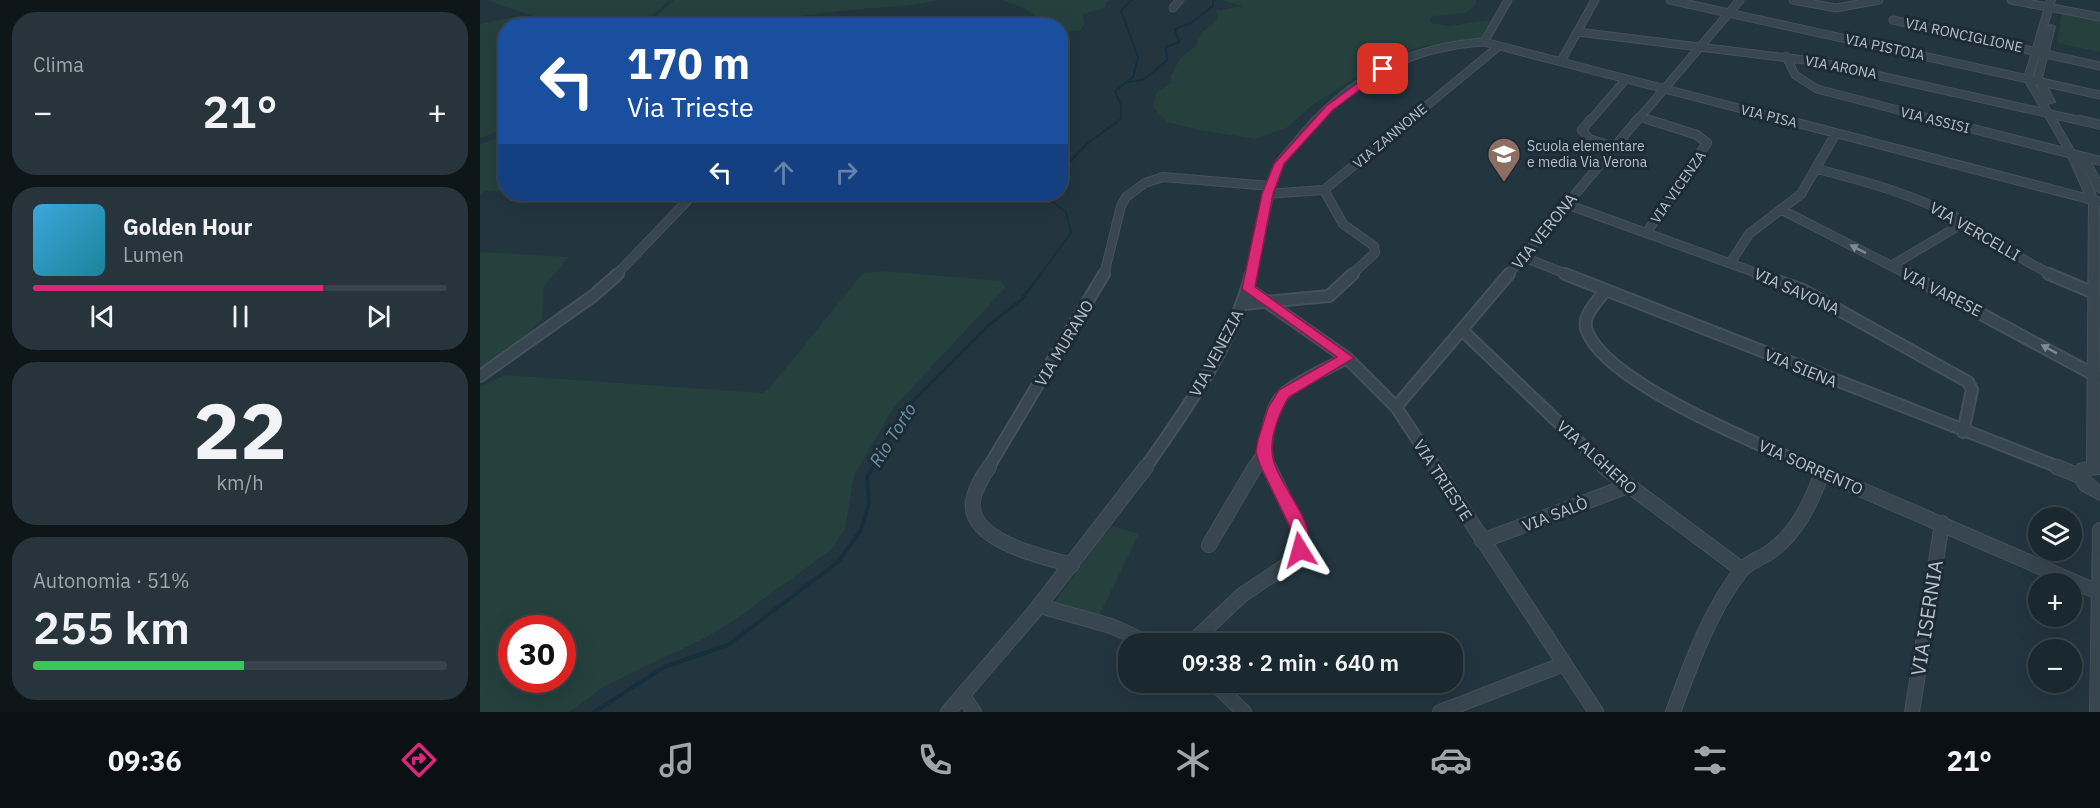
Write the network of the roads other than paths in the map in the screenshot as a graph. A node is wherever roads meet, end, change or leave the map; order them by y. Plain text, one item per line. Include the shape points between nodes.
1 (1180, 0) edge
2 (1508, 0) edge
3 (1595, 0) edge
4 (1670, 0) edge
5 (1740, 0) edge
6 (1793, 0) edge
7 (1879, 0) edge
8 (2011, 0) edge
9 (2054, 4) edge
10 (1173, 8) dead end
11 (1728, 13) junction
12 (2100, 17) edge
13 (1893, 20) dead end
14 (1578, 32) junction
15 (1485, 42) junction
16 (1700, 45) junction
17 (1499, 46) junction
18 (2040, 52) junction
19 (1786, 56) junction
20 (1561, 61) junction
21 (2100, 66) edge
22 (1626, 79) junction
23 (2033, 80) junction
24 (1663, 88) junction
25 (2100, 95) edge
26 (2053, 115) junction
27 (1639, 117) junction
28 (2100, 125) edge
29 (1836, 133) junction
30 (1614, 147) junction
31 (2078, 156) junction
32 (2100, 161) edge
33 (1816, 169) junction
34 (1269, 190) junction
35 (1324, 190) junction
36 (2098, 197) edge
37 (687, 201) dead end
38 (1566, 204) junction
39 (1782, 210) junction
40 (1965, 222) junction
41 (1647, 232) junction
42 (1523, 257) junction
43 (1731, 262) junction
44 (2097, 265) edge
45 (1892, 266) junction
46 (1248, 289) junction
47 (1605, 291) junction
48 (2094, 293) junction
49 (1268, 302) junction
50 (1242, 304) junction
51 (2097, 323) edge
52 (1463, 331) junction
53 (1347, 358) junction
54 (480, 376) edge
55 (2098, 376) edge
56 (1396, 407) junction
57 (1963, 432) junction
58 (1264, 452) junction
59 (2098, 468) edge
60 (1822, 473) junction
61 (2080, 476) junction
62 (1628, 486) junction
63 (2100, 494) edge
64 (1942, 523) junction
65 (2100, 530) edge
66 (1482, 541) junction
67 (1209, 545) dead end
68 (1072, 565) junction
69 (1741, 569) junction
70 (2098, 592) junction
71 (1040, 606) junction
72 (1127, 633) edge
73 (1202, 633) edge
74 (2099, 637) edge
75 (1564, 664) junction
76 (1224, 693) edge
77 (963, 696) junction
78 (948, 712) edge
79 (974, 712) edge
80 (1244, 712) edge
81 (1440, 712) edge
82 (1596, 712) edge
83 (1673, 712) edge
84 (1912, 712) edge
85 (2097, 712) edge

1 - 10 street
2 - 15 street
3 - 14 street
4 - 11 street, VIA PISTOIA
5 - 11 street, VIA VERONA
6 - 7 street via 1836,8
8 - 9 street
9 - 12 street
9 - 18 street
11 - 16 street, VIA VERONA
11 - 23 street, VIA PISTOIA
13 - 18 street, VIA RONCIGLIONE
14 - 16 street, VIA ARONA
14 - 20 street
15 - 17 street, VIA PISA
15 - 34 street, VIA VENEZIA via 1436,48 1367,78 1304,133 1279,164
16 - 19 street, VIA ARONA
16 - 24 street, VIA VERONA
17 - 20 street, VIA PISA
17 - 35 street, VIA ZANNONE
18 - 21 street, VIA RONCIGLIONE
18 - 23 street
19 - 26 street, VIA ARONA
19 - 31 street, VIA ASSISI via 1795,77 1824,92
20 - 22 street, VIA PISA
22 - 24 street, VIA PISA
22 - 30 street via 1582,130 1589,139
23 - 25 street, VIA PISTOIA
23 - 26 street
24 - 27 street, VIA VERONA
24 - 29 street, VIA PISA
26 - 28 street, VIA ARONA
26 - 31 street
27 - 30 street, VIA VERONA
27 - 41 street, VIA VICENZA via 1697,135 1707,143
29 - 33 street
29 - 36 street, VIA PISA
30 - 38 street, VIA VERONA
31 - 32 street, VIA ASSISI
31 - 36 street
33 - 39 street via 1801,194
33 - 40 street, VIA VERCELLI via 1902,193
34 - 35 street
34 - 46 street, VIA VENEZIA
34 - 68 street, VIA MURANO via 1163,177 1139,186 1122,202 1103,278 979,483 972,502 976,520 993,537
35 - 49 street via 1344,228 1376,251 1331,295
36 - 44 street
37 - 54 street via 593,296
38 - 41 street, VIA SAVONA
38 - 42 street, VIA VERONA
39 - 43 street via 1746,236
45 -> 39 street, VIA VARESE
40 - 45 street
40 - 48 street, VIA VERCELLI via 2041,270
41 - 43 street, VIA SAVONA
42 - 47 street, VIA SIENA
42 - 52 street, VIA VERONA
43 - 57 street, VIA SAVONA via 1809,293 1962,377 1972,392
44 - 48 street
55 -> 45 street, VIA VARESE
46 - 49 street, VIA TRIESTE
46 - 50 street, VIA VENEZIA
47 - 57 street, VIA SIENA
47 - 60 street, VIA SORRENTO via 1587,315 1585,327 1596,346 1622,370 1674,404
48 - 51 street
49 - 50 street
49 - 53 street, VIA TRIESTE
50 - 68 street, VIA VENEZIA via 1174,428
51 - 55 street
52 - 56 street, VIA VERONA
52 - 62 street, VIA ALGHERO
53 - 56 street, VIA TRIESTE
53 - 58 street via 1281,396
55 - 59 street
56 - 66 street, VIA TRIESTE
57 - 61 street, VIA SIENA
58 - 67 street
58 - 73 street via 1298,524 1300,550 1287,565 1242,595
59 - 61 street via 2083,468
60 - 64 street, VIA SORRENTO
60 - 69 street via 1810,503 1791,533 1770,552
61 - 63 street
62 - 66 street, VIA SALÒ
62 - 69 street, VIA ALGHERO
64 - 70 street, VIA SORRENTO
64 - 84 street, VIA ISERNIA
65 - 70 street
66 - 75 street, VIA TRIESTE
68 - 71 street, VIA VENEZIA
69 - 83 street via 1717,612
70 - 74 street
71 - 72 street
71 - 77 street, VIA VENEZIA
74 - 85 street
75 - 81 street
75 - 82 street, VIA TRIESTE
76 - 80 street
77 - 78 street, VIA VENEZIA
77 - 79 street

